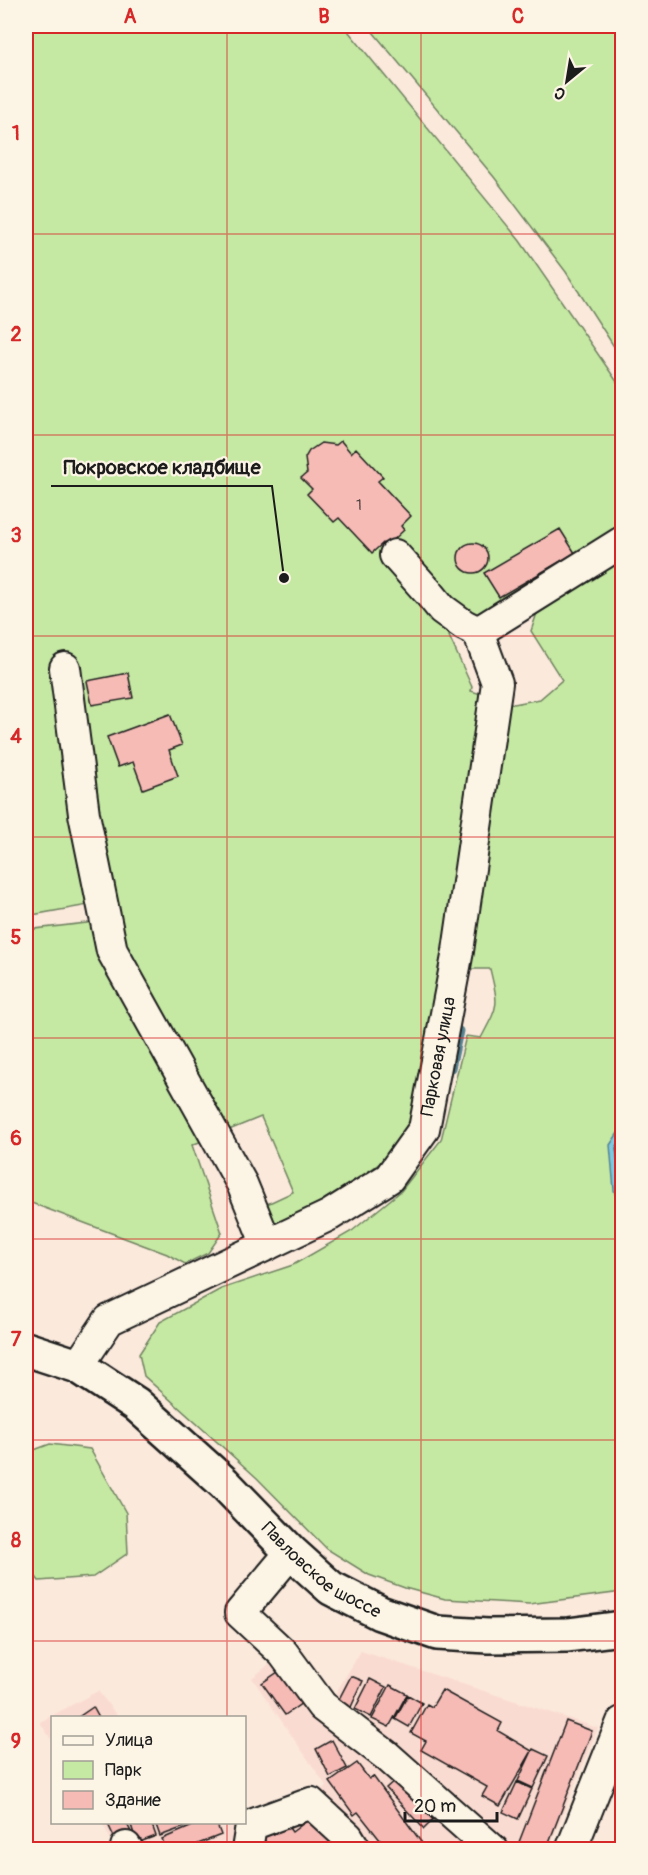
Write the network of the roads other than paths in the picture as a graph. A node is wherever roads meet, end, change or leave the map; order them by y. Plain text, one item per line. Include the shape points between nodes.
1 (622, 542) edge
2 (395, 555) dead end
3 (478, 632) junction
4 (65, 668) dead end
5 (267, 1245) junction
6 (26, 1349) edge
7 (78, 1366) junction
8 (291, 1552) junction
9 (622, 1628) edge
10 (622, 1722) edge
11 (248, 1832) edge
12 (356, 1850) edge
13 (493, 1850) edge
14 (571, 1850) edge

1 - 3 street
2 - 3 street via 442,609
3 - 5 street, Парковая улица via 497,683 433,1130 389,1178 330,1215
4 - 5 street via 84,814 112,951 242,1184
5 - 7 street, Парковая улица via 109,1320
6 - 7 main road, Павловское шоссе
7 - 8 main road, Павловское шоссе via 136,1404 224,1483
8 - 9 main road, Павловское шоссе via 331,1588 380,1613 437,1633 568,1635
8 - 13 street via 240,1613 283,1653 322,1706 387,1756
10 - 14 street
11 - 12 street via 311,1803 348,1837

